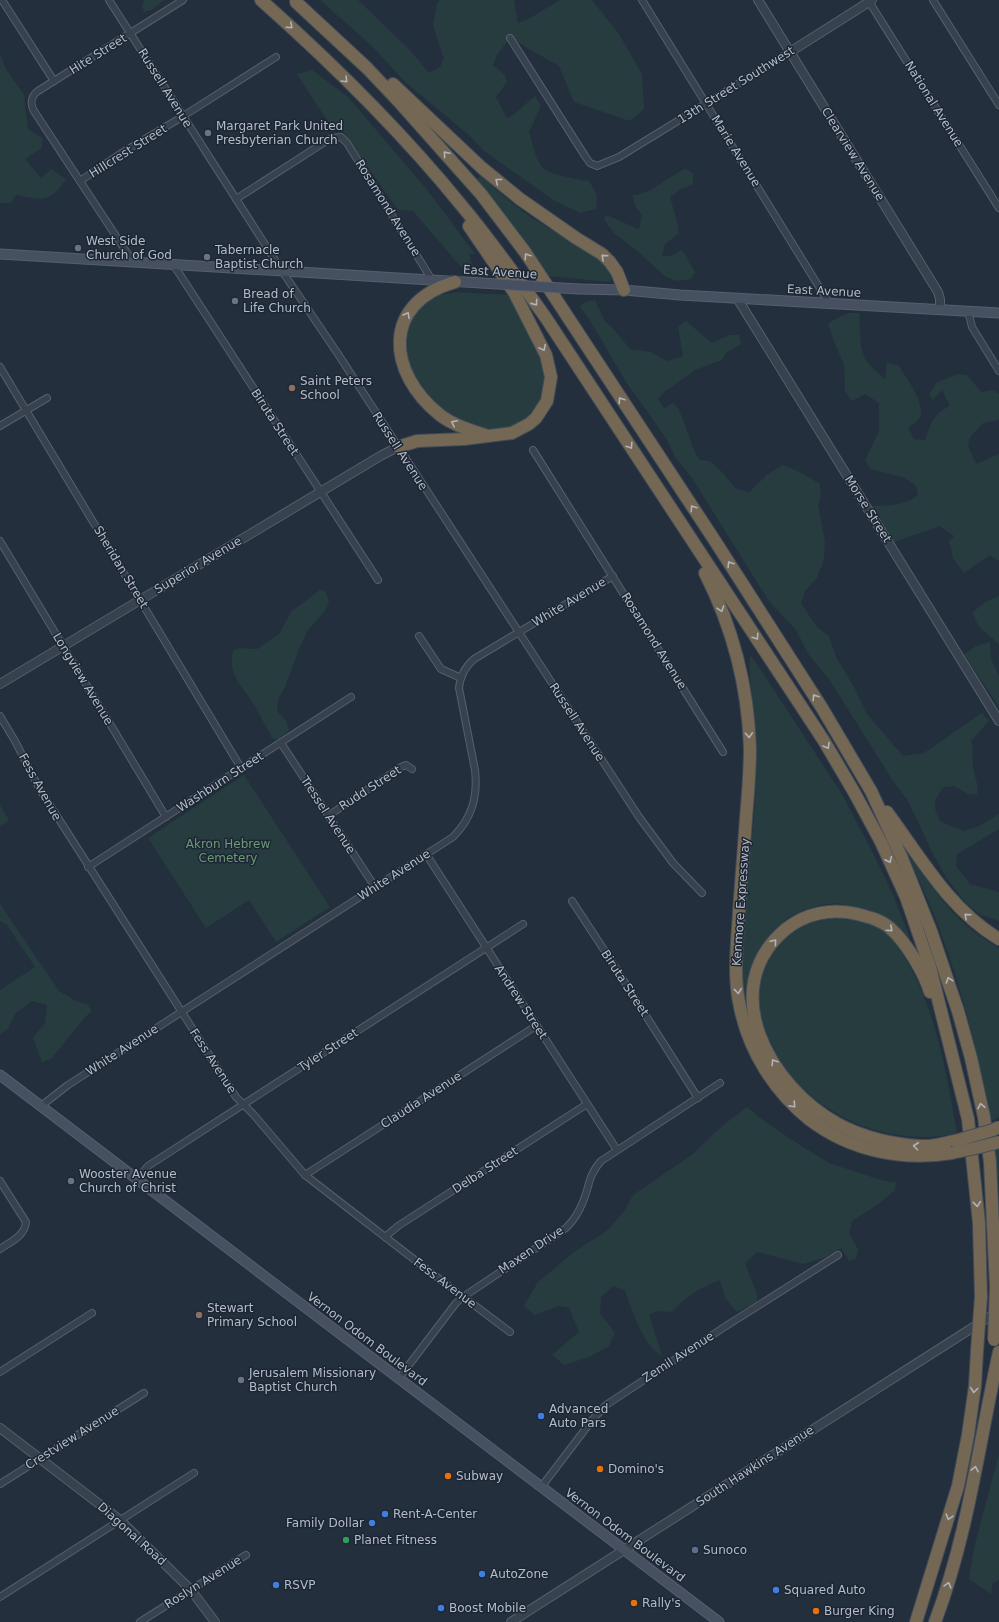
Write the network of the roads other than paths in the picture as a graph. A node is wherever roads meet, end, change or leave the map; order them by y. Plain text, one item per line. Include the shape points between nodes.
1 (2, 0) edge
2 (109, 0) edge
3 (183, 0) edge
4 (261, 0) edge
5 (642, 0) edge
6 (758, 0) edge
7 (933, 0) edge
8 (295, 1) edge
9 (870, 1) edge
10 (130, 33) junction
11 (510, 38) dead end
12 (790, 52) junction
13 (276, 57) dead end
14 (54, 81) junction
15 (706, 103) junction
16 (999, 105) edge
17 (183, 116) junction
18 (424, 162) junction
19 (80, 181) junction
20 (236, 199) junction
21 (999, 208) edge
22 (0, 254) edge
23 (133, 262) junction
24 (173, 264) junction
25 (282, 271) junction
26 (432, 280) junction
27 (455, 282) junction
28 (624, 290) junction
29 (737, 298) junction
30 (829, 303) junction
31 (940, 310) junction
32 (968, 311) junction
33 (999, 313) edge
34 (0, 367) edge
35 (999, 371) edge
36 (47, 398) dead end
37 (26, 410) junction
38 (0, 426) edge
39 (490, 437) junction
40 (398, 447) junction
41 (533, 450) dead end
42 (321, 492) junction
43 (680, 523) junction
44 (0, 541) edge
45 (612, 576) junction
46 (378, 580) dead end
47 (140, 600) junction
48 (518, 632) junction
49 (419, 636) dead end
50 (63, 646) junction
51 (461, 678) junction
52 (0, 684) edge
53 (351, 697) dead end
54 (0, 716) edge
55 (999, 721) edge
56 (281, 743) junction
57 (723, 752) dead end
58 (241, 768) junction
59 (412, 769) dead end
60 (871, 790) junction
61 (328, 816) junction
62 (166, 817) junction
63 (426, 854) junction
64 (88, 867) junction
65 (375, 887) junction
66 (702, 893) dead end
67 (572, 902) dead end
68 (523, 924) dead end
69 (999, 939) edge
70 (486, 948) junction
71 (181, 1012) junction
72 (536, 1026) junction
73 (0, 1075) edge
74 (720, 1083) dead end
75 (959, 1084) junction
76 (698, 1098) junction
77 (244, 1104) junction
78 (587, 1104) junction
79 (41, 1106) junction
80 (999, 1127) edge
81 (999, 1142) edge
82 (953, 1147) junction
83 (617, 1150) junction
84 (305, 1175) junction
85 (137, 1180) junction
86 (0, 1181) edge
87 (386, 1237) junction
88 (0, 1249) edge
89 (838, 1255) dead end
90 (463, 1297) junction
91 (999, 1310) edge
92 (92, 1313) dead end
93 (510, 1332) dead end
94 (999, 1352) edge
95 (0, 1372) edge
96 (399, 1378) junction
97 (144, 1393) dead end
98 (988, 1402) junction
99 (0, 1428) edge
100 (40, 1458) junction
101 (194, 1473) dead end
102 (0, 1484) edge
103 (542, 1486) junction
104 (120, 1520) junction
105 (625, 1550) junction
106 (246, 1555) dead end
107 (191, 1590) junction
108 (0, 1597) edge
109 (140, 1622) edge
110 (215, 1622) edge
111 (510, 1622) edge
112 (719, 1622) edge
113 (916, 1622) edge
114 (935, 1622) edge

1 - 14 street
2 - 10 street, Russell Avenue
3 - 10 street, Hite Street
4 -> 18 highway via 363,97
5 - 15 street, Marie Avenue
6 - 12 street, Clearview Avenue
7 - 16 street
28 -> 8 highway via 617,272 602,254 520,199 482,168 385,77
60 -> 8 highway via 822,708 715,541 525,252 481,194 406,109 367,68
9 - 12 street, 13th Street Southwest
9 - 21 street, National Avenue
10 - 14 street, Hite Street
10 - 17 street, Russell Avenue
11 - 15 street, 13th Street Southwest via 585,156 590,163 597,166 619,157
12 - 15 street, 13th Street Southwest
12 - 31 street, Clearview Avenue via 938,292
13 - 17 street, Hillcrest Street
14 - 19 street, Hite Street via 33,96 32,108
15 - 30 street, Marie Avenue
17 - 19 street, Hillcrest Street
17 - 20 street, Russell Avenue
18 -> 39 highway via 514,292 546,355 550,384 547,401 540,413 521,430
18 -> 43 highway via 466,210 527,292
19 - 23 street, Hite Street
20 - 25 street, Russell Avenue
20 - 26 street, Rosamond Avenue via 331,138 343,138
22 - 23 main road, East Avenue
23 - 24 main road, East Avenue
24 - 25 main road, East Avenue
24 - 42 street, Biruta Street
25 - 26 main road, East Avenue
25 - 40 street, Russell Avenue
26 - 27 main road, East Avenue
27 - 28 main road, East Avenue, bridge
39 -> 27 highway via 449,421 427,403 412,383 401,353 402,327 412,307 423,296
28 - 29 main road, East Avenue
29 - 30 main road, East Avenue
29 - 55 street, Morse Street
30 - 31 main road, East Avenue
31 - 32 main road, East Avenue
32 - 33 main road, East Avenue
32 - 35 street via 972,327
34 - 37 street, Sheridan Street
36 - 37 street
37 - 38 street
37 - 47 street, Sheridan Street
39 - 40 highway via 417,441
40 - 42 street, Superior Avenue via 382,454
40 - 48 street, Russell Avenue
41 - 45 street, Rosamond Avenue
42 - 46 street, Biruta Street
42 - 47 street, Superior Avenue
43 -> 75 highway via 824,741 880,842 906,897 930,967
43 -> 82 highway, Kenmore Expressway via 717,596 738,657 745,694 750,769 736,946 736,976 739,1006 751,1044 779,1090 798,1110 836,1137 880,1153 929,1157
44 - 50 street, Longview Avenue
45 - 48 street, White Avenue
45 - 57 street, Rosamond Avenue
47 - 50 street, Superior Avenue
47 - 58 street, Sheridan Street
48 - 51 street, White Avenue via 474,659 466,667
48 - 66 street, Russell Avenue via 638,817 673,862
49 - 51 street via 441,669
50 - 52 street, Superior Avenue
50 - 62 street, Longview Avenue
51 - 63 street, White Avenue via 460,688 476,780 474,806 458,831
53 - 56 street, Washburn Street
54 - 64 street, Fess Avenue via 39,788
56 - 58 street, Washburn Street
56 - 61 street, Tressel Avenue
58 - 62 street, Washburn Street
59 - 61 street, Rudd Street via 406,765 401,767
69 -> 60 highway via 973,921 945,894
98 -> 60 highway, bridge via 996,1287 990,1162 984,1117 958,1011 931,931
61 - 65 street, Tressel Avenue
62 - 64 street, Washburn Street
63 - 65 street, White Avenue
63 - 70 street, Andrew Street
64 - 71 street, Fess Avenue
65 - 71 street, White Avenue
67 - 76 street, Biruta Street
68 - 70 street, Tyler Street
70 - 72 street, Andrew Street
70 - 77 street, Tyler Street
71 - 77 street, Fess Avenue via 234,1094
71 - 79 street, White Avenue via 68,1085
72 - 78 street, Andrew Street
72 - 84 street, Claudia Avenue
73 - 79 main road, Vernon Odom Boulevard
74 - 76 street, Maxen Drive
82 -> 75 highway via 896,1143 866,1136 818,1112 793,1090 761,1040 754,1017 754,982 763,956 781,934 813,914 852,913 878,920 908,949 928,984
75 -> 113 highway, bridge via 968,1119 979,1223 981,1297 975,1386 958,1486
76 - 83 street, Maxen Drive
77 - 84 street, Fess Avenue
77 - 85 street, Tyler Street via 148,1166
78 - 83 street, Andrew Street
78 - 87 street, Delba Street via 398,1226
79 - 85 main road, Vernon Odom Boulevard
80 - 82 highway, bridge
81 - 82 highway, bridge via 976,1148
83 - 90 street, Maxen Drive via 595,1167 583,1203 566,1228
84 - 87 street, Fess Avenue
85 - 96 main road, Vernon Odom Boulevard
86 - 88 street via 26,1222 24,1231
87 - 90 street, Fess Avenue
89 - 103 street, Zemil Avenue via 606,1405
90 - 93 street, Fess Avenue
90 - 96 street, Maxen Drive
91 - 105 street, South Hawkins Avenue
92 - 95 street
94 - 98 highway
96 - 103 main road, Vernon Odom Boulevard
97 - 100 street, Crestview Avenue
114 -> 98 highway via 948,1587 963,1528
99 - 100 street, Diagonal Road
100 - 102 street, Crestview Avenue
100 - 104 street, Diagonal Road
101 - 104 street
103 - 105 main road, Vernon Odom Boulevard
104 - 107 street, Diagonal Road
104 - 108 street
105 - 111 street, South Hawkins Avenue
105 - 112 main road, Vernon Odom Boulevard
106 - 107 street, Roslyn Avenue
107 - 109 street, Roslyn Avenue
107 - 110 street, Diagonal Road

